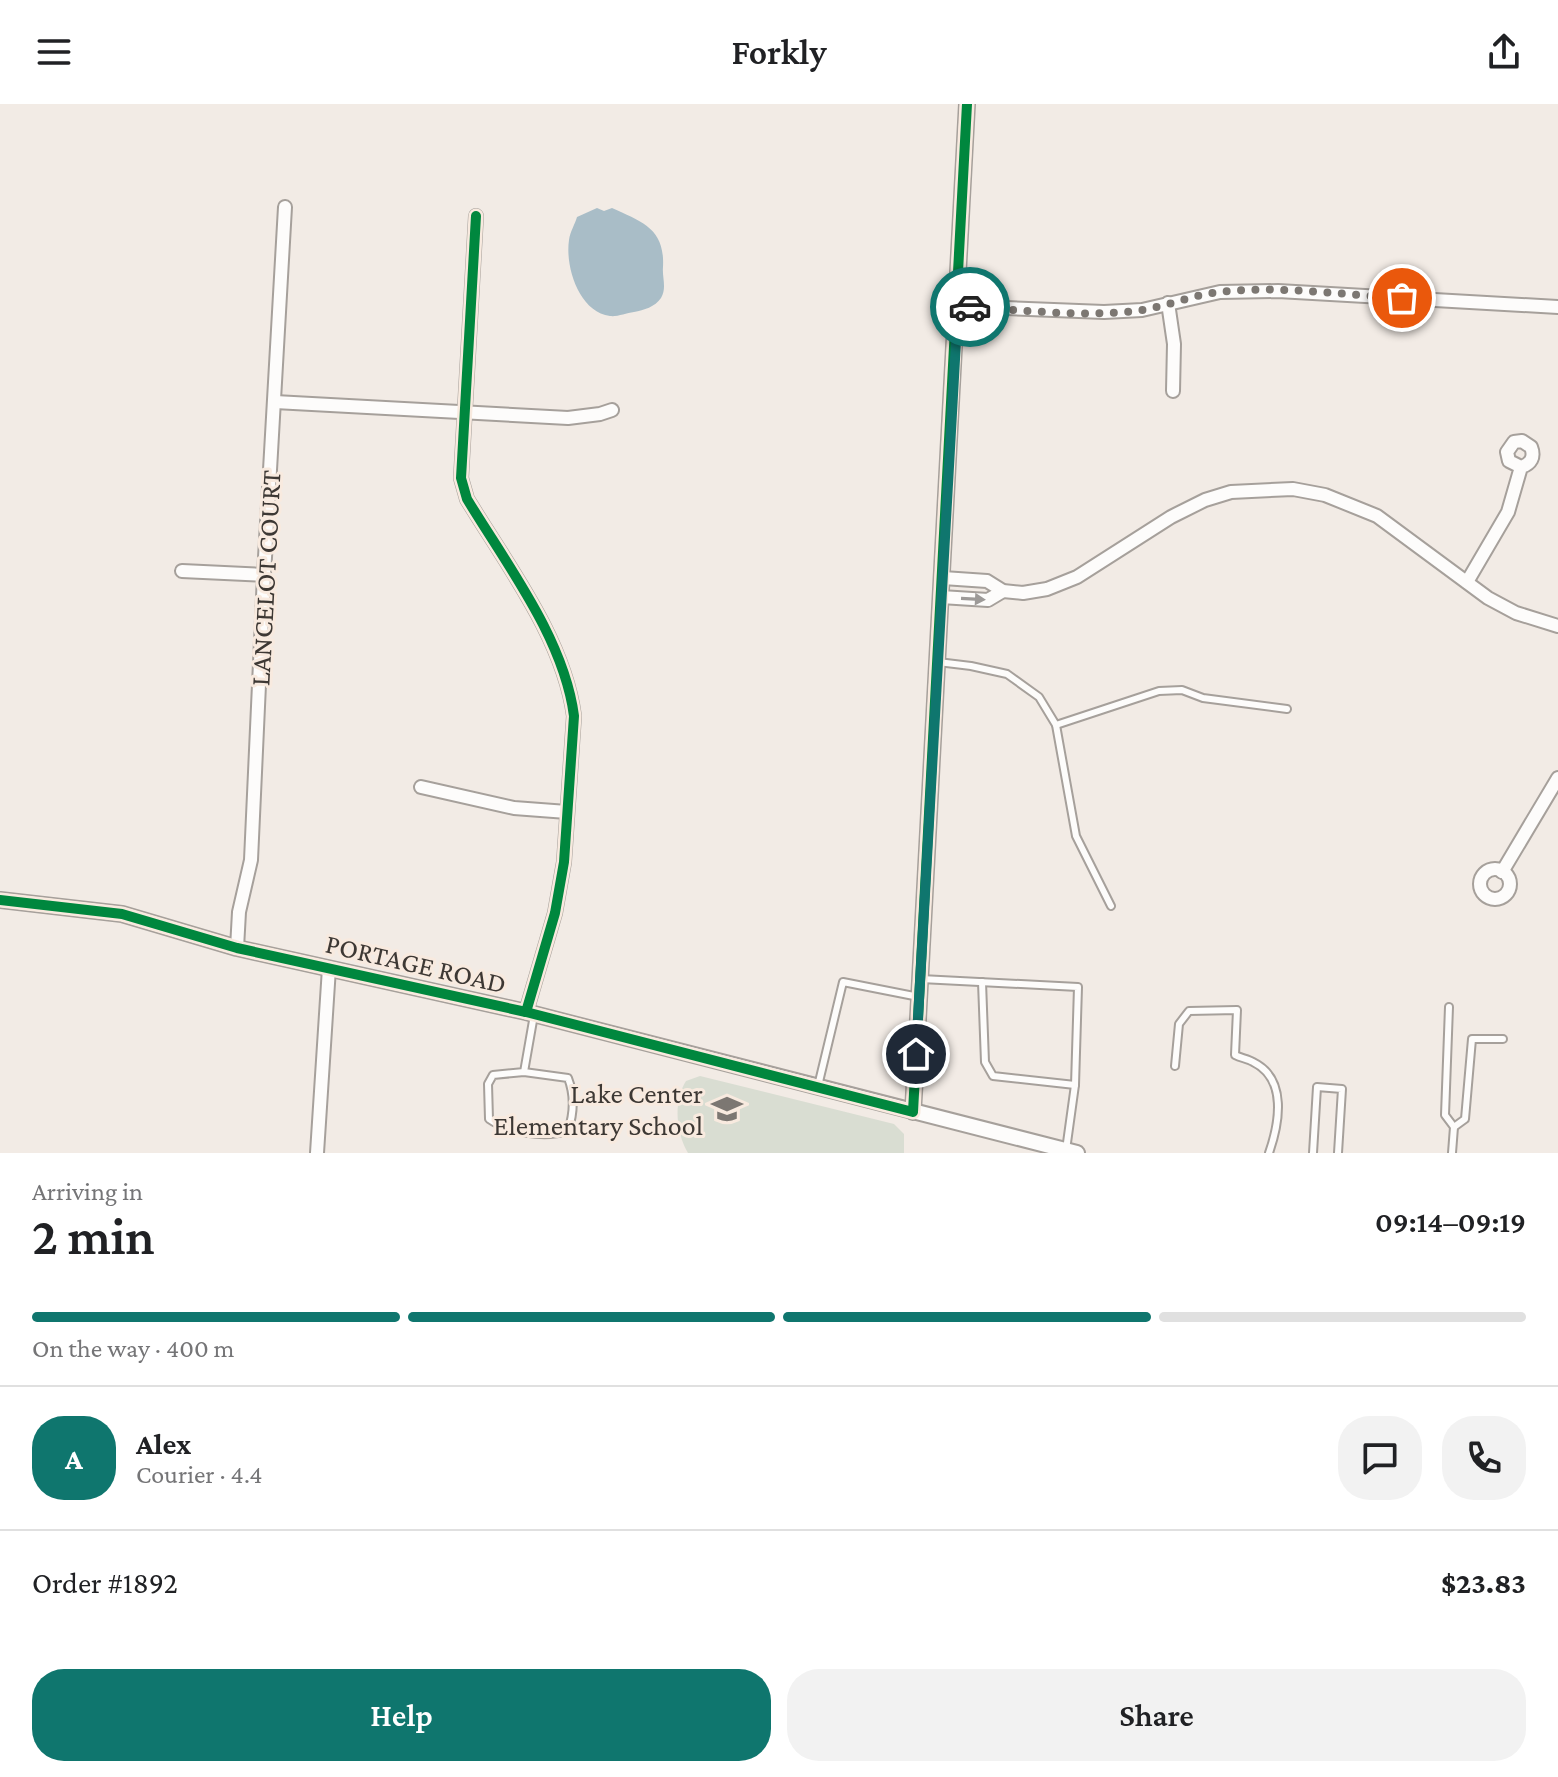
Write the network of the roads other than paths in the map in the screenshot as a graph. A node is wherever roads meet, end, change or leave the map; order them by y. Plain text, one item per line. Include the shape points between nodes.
1 (967, 104) edge
2 (285, 207) dead end
3 (476, 216) dead end
4 (1168, 303) junction
5 (958, 306) junction
6 (1558, 307) edge
7 (1173, 391) dead end
8 (275, 402) junction
9 (612, 410) dead end
10 (463, 412) junction
11 (1521, 467) dead end
12 (182, 571) dead end
13 (264, 575) junction
14 (943, 578) junction
15 (1467, 582) junction
16 (1003, 591) junction
17 (941, 597) junction
18 (1558, 626) edge
19 (938, 662) junction
20 (1287, 709) dead end
21 (1056, 725) junction
22 (1558, 778) edge
23 (421, 787) dead end
24 (567, 812) junction
25 (1502, 872) dead end
26 (0, 900) edge
27 (1111, 906) dead end
28 (237, 948) junction
29 (329, 968) junction
30 (920, 979) junction
31 (982, 982) junction
32 (919, 997) junction
33 (1449, 1007) dead end
34 (530, 1014) junction
35 (1503, 1039) dead end
36 (1175, 1066) dead end
37 (524, 1072) junction
38 (1075, 1085) junction
39 (818, 1087) junction
40 (913, 1112) junction
41 (1454, 1127) junction
42 (1071, 1152) edge
43 (317, 1153) edge
44 (1269, 1153) edge
45 (1313, 1153) edge
46 (1338, 1153) edge
47 (1452, 1153) edge

1 - 5 street
2 - 8 street, LANCELOT COURT
3 - 10 street
4 - 5 street via 1104,312
4 - 6 street via 1220,292 1278,291
4 - 7 street
5 - 14 street
8 - 10 street
8 - 13 street, LANCELOT COURT
9 - 10 street via 568,418
10 - 24 street via 461,478 467,499 557,652 571,693
11 - 15 street via 1508,512
12 - 13 street
13 - 28 street, LANCELOT COURT via 251,860
14 - 16 street via 987,581
14 - 17 street
15 - 16 street via 1377,516 1325,495 1263,489 1205,500 1047,589
15 - 18 street via 1516,613
17 -> 16 street via 988,600
17 - 19 street
19 - 21 lane via 1007,674 1039,697
19 - 30 street
20 - 21 lane via 1203,698 1182,690 1159,691
21 - 27 lane via 1076,836
22 - 25 street
23 - 24 street via 514,808
24 - 34 street via 555,913
26 - 28 street, PORTAGE ROAD via 122,914
28 - 29 street, PORTAGE ROAD
29 - 34 street, PORTAGE ROAD
29 - 43 street
30 - 31 lane
30 - 32 street
31 - 38 lane via 985,1062 993,1076
31 - 38 lane via 1078,987
32 - 39 lane via 843,982
32 - 40 street
33 - 41 lane via 1445,1115
34 - 37 lane
34 - 39 street, PORTAGE ROAD
35 - 41 lane via 1472,1039 1465,1119
36 - 44 lane via 1179,1024 1189,1011 1237,1010 1235,1055 1256,1062 1278,1092
37 - 37 lane via 493,1075 488,1084 489,1119 541,1135 568,1131 574,1106 568,1078
38 - 42 lane
39 - 40 street, PORTAGE ROAD
40 - 42 street, PORTAGE ROAD
41 - 47 lane
45 - 46 lane via 1317,1087 1342,1089

